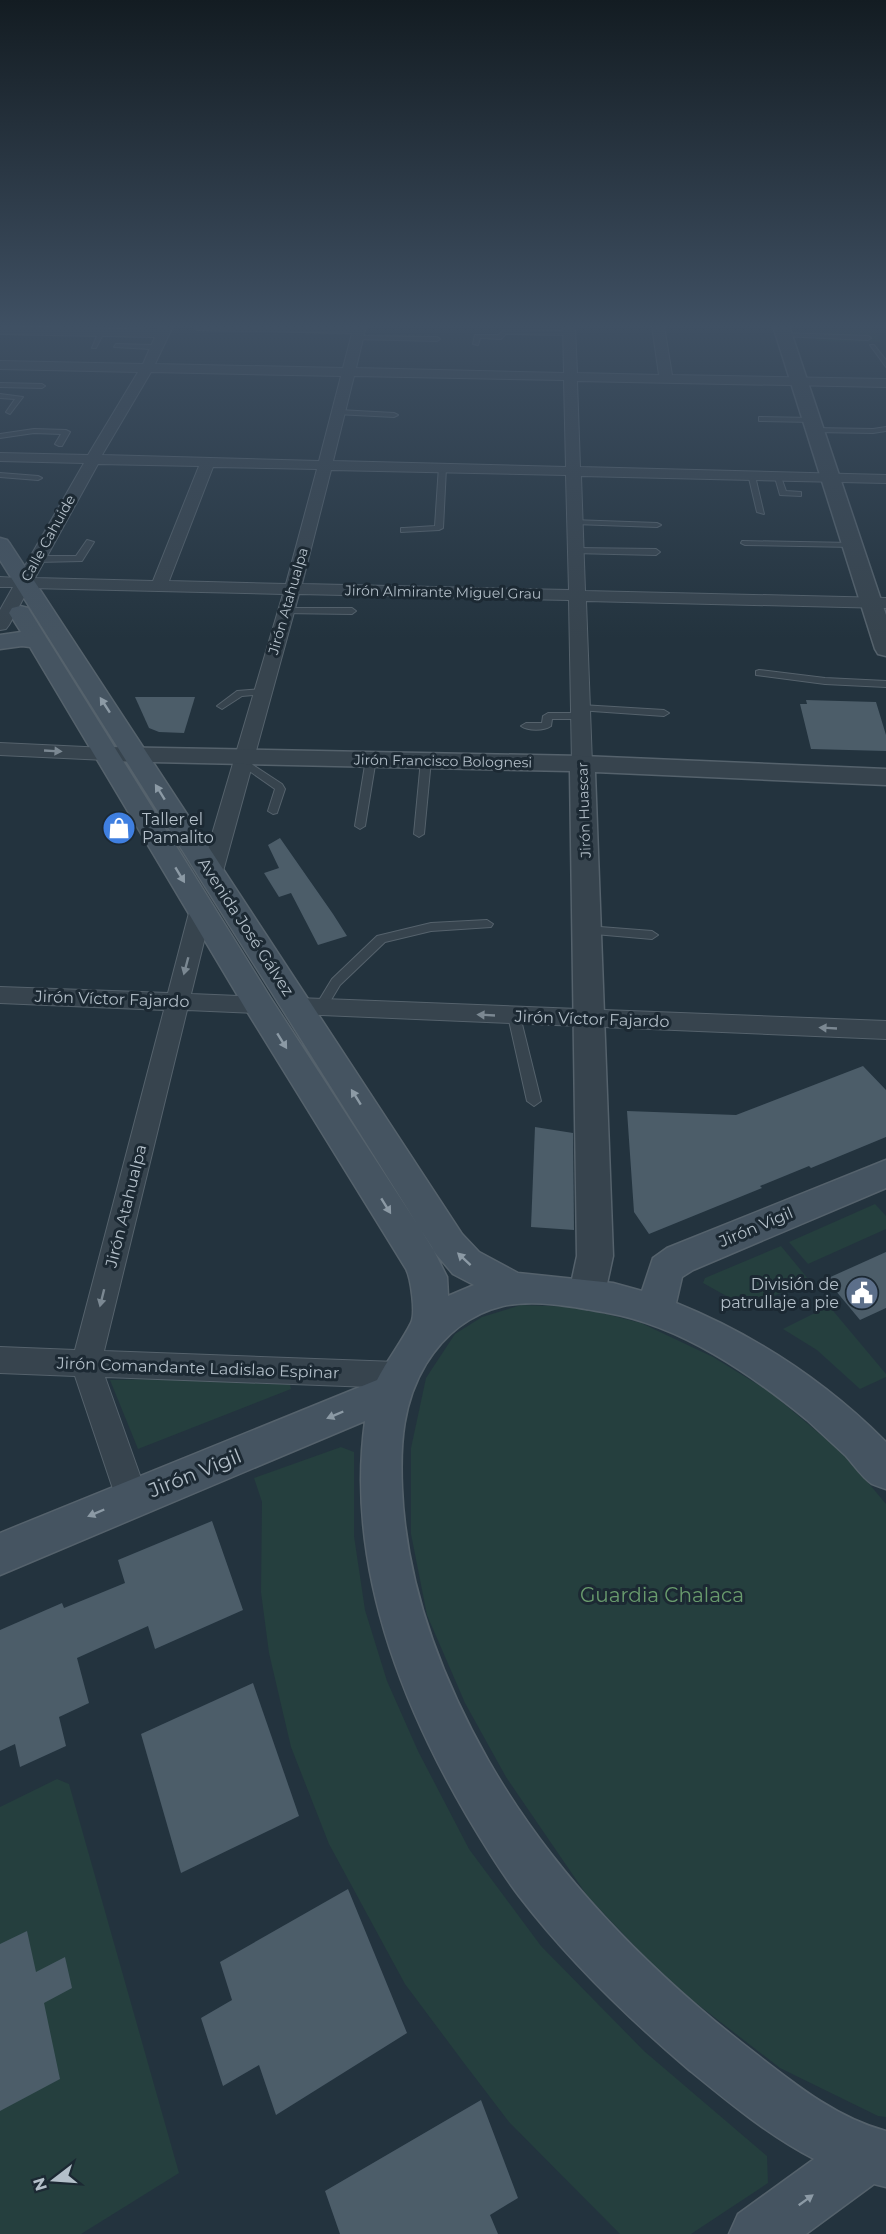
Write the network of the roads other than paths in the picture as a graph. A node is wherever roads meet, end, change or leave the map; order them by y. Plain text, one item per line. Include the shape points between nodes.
1 (110, 430) edge
2 (334, 430) edge
3 (573, 430) edge
4 (815, 430) edge
5 (0, 435) edge
6 (59, 444) dead end
7 (0, 457) edge
8 (92, 460) junction
9 (208, 462) junction
10 (325, 465) junction
11 (442, 468) junction
12 (574, 471) junction
13 (0, 475) edge
14 (751, 476) junction
15 (777, 476) junction
16 (39, 478) dead end
17 (830, 478) junction
18 (886, 479) edge
19 (798, 494) dead end
20 (761, 512) dead end
21 (575, 522) junction
22 (657, 525) dead end
23 (404, 530) dead end
24 (90, 542) dead end
25 (0, 543) edge
26 (745, 543) dead end
27 (852, 545) junction
28 (576, 551) junction
29 (656, 552) dead end
30 (37, 559) junction
31 (0, 582) edge
32 (159, 586) junction
33 (291, 589) junction
34 (18, 592) junction
35 (577, 595) junction
36 (878, 603) edge
37 (285, 611) junction
38 (352, 611) dead end
39 (0, 625) edge
40 (0, 642) edge
41 (38, 642) junction
42 (886, 649) edge
43 (759, 673) dead end
44 (886, 684) edge
45 (262, 692) junction
46 (222, 706) dead end
47 (581, 712) junction
48 (664, 713) dead end
49 (526, 726) dead end
50 (0, 749) edge
51 (106, 754) junction
52 (137, 754) junction
53 (243, 759) junction
54 (371, 759) junction
55 (426, 760) junction
56 (582, 764) junction
57 (886, 777) edge
58 (273, 811) dead end
59 (360, 826) dead end
60 (419, 834) dead end
61 (211, 874) junction
62 (201, 909) junction
63 (487, 924) dead end
64 (587, 930) junction
65 (652, 935) dead end
66 (0, 995) edge
67 (177, 1002) junction
68 (259, 1005) junction
69 (310, 1007) junction
70 (514, 1016) junction
71 (589, 1020) junction
72 (886, 1030) edge
73 (534, 1101) dead end
74 (886, 1173) edge
75 (514, 1288) junction
76 (588, 1293) junction
77 (656, 1310) junction
78 (431, 1326) junction
79 (0, 1360) edge
80 (86, 1364) junction
81 (393, 1384) junction
82 (886, 1470) edge
83 (132, 1498) junction
84 (0, 1554) edge
85 (877, 2157) edge
86 (758, 2234) edge

1 - 8 street, Calle Cahuide
2 - 10 street, Jirón Atahualpa
3 - 12 street, Jirón Huascar
4 - 17 street
5 - 6 lane via 66,432
7 - 8 street
8 - 9 street
8 - 30 street, Calle Cahuide
9 - 10 street
9 - 32 street
10 - 11 street
10 - 33 street, Jirón Atahualpa
11 - 12 street
11 - 23 lane via 439,528
12 - 14 street
12 - 21 street, Jirón Huascar
13 - 16 lane
14 - 15 street
14 - 20 lane
15 - 17 street
15 - 19 lane via 783,493
17 - 18 street
17 - 27 street
21 - 22 lane
21 - 28 street, Jirón Huascar
24 - 30 lane via 79,559
25 - 34 main road, Avenida José Gálvez
26 - 27 lane
27 - 36 street
28 - 29 lane
28 - 35 street, Jirón Huascar
30 - 34 street, Calle Cahuide
31 - 34 main road, Avenida José Gálvez
32 - 33 street, Jirón Almirante Miguel Grau
32 - 34 street, Jirón Almirante Miguel Grau
33 - 35 street, Jirón Almirante Miguel Grau
33 - 37 street, Jirón Atahualpa
34 - 39 street, Calle Cahuide
34 - 41 main road, Avenida José Gálvez
52 -> 34 main road, Avenida José Gálvez
35 - 36 street, Jirón Almirante Miguel Grau
35 - 47 street, Jirón Huascar
36 - 42 street
37 - 38 lane
37 - 45 street, Jirón Atahualpa
40 - 41 main road
41 - 51 main road, Avenida José Gálvez
43 - 44 lane
45 - 46 lane via 240,693
45 - 53 street, Jirón Atahualpa
47 - 48 lane
47 - 49 lane via 548,716 546,726
47 - 56 street, Jirón Huascar
50 -> 51 street, Jirón Francisco Bolognesi
51 - 52 street, Jirón Francisco Bolognesi
51 -> 62 main road, Avenida José Gálvez
52 - 53 street, Jirón Francisco Bolognesi
61 -> 52 main road, Avenida José Gálvez
53 - 54 street, Jirón Francisco Bolognesi
53 - 58 lane via 279,786
53 - 61 street, Jirón Atahualpa
54 - 55 street, Jirón Francisco Bolognesi
54 - 59 lane
55 - 56 street, Jirón Francisco Bolognesi
55 - 60 lane
56 - 57 street, Jirón Francisco Bolognesi
56 - 64 street, Jirón Huascar
61 - 69 main road, Avenida José Gálvez
62 -> 67 street, Jirón Atahualpa
62 - 68 main road, Avenida José Gálvez
63 - 69 lane via 431,927 381,939
64 - 65 lane
64 - 71 street, Jirón Huascar
66 - 67 street, Jirón Víctor Fajardo
67 - 68 street, Jirón Víctor Fajardo
67 -> 80 street, Jirón Atahualpa
68 -> 78 main road, Avenida José Gálvez via 419,1258 429,1277
70 -> 69 street, Jirón Víctor Fajardo
75 -> 69 main road, Avenida José Gálvez via 466,1263 449,1244
70 - 71 street, Jirón Víctor Fajardo
70 - 73 lane
72 -> 71 street, Jirón Víctor Fajardo
71 - 76 street, Jirón Huascar via 595,1256
74 - 77 main road, Jirón Vigil via 680,1259 666,1269
75 - 76 main road
75 - 78 main road via 477,1298
76 - 77 main road
77 - 82 main road via 714,1338 788,1382 841,1424
78 - 81 main road
79 - 80 street, Jirón Comandante Ladislao Espinar
80 - 81 street, Jirón Comandante Ladislao Espinar
80 - 83 street
81 -> 83 main road, Jirón Vigil
81 - 85 main road via 382,1438 380,1497 387,1560 403,1621 433,1698 469,1773 497,1818 530,1870 589,1940 657,2007 793,2116
83 -> 84 main road, Jirón Vigil
86 -> 85 main road

